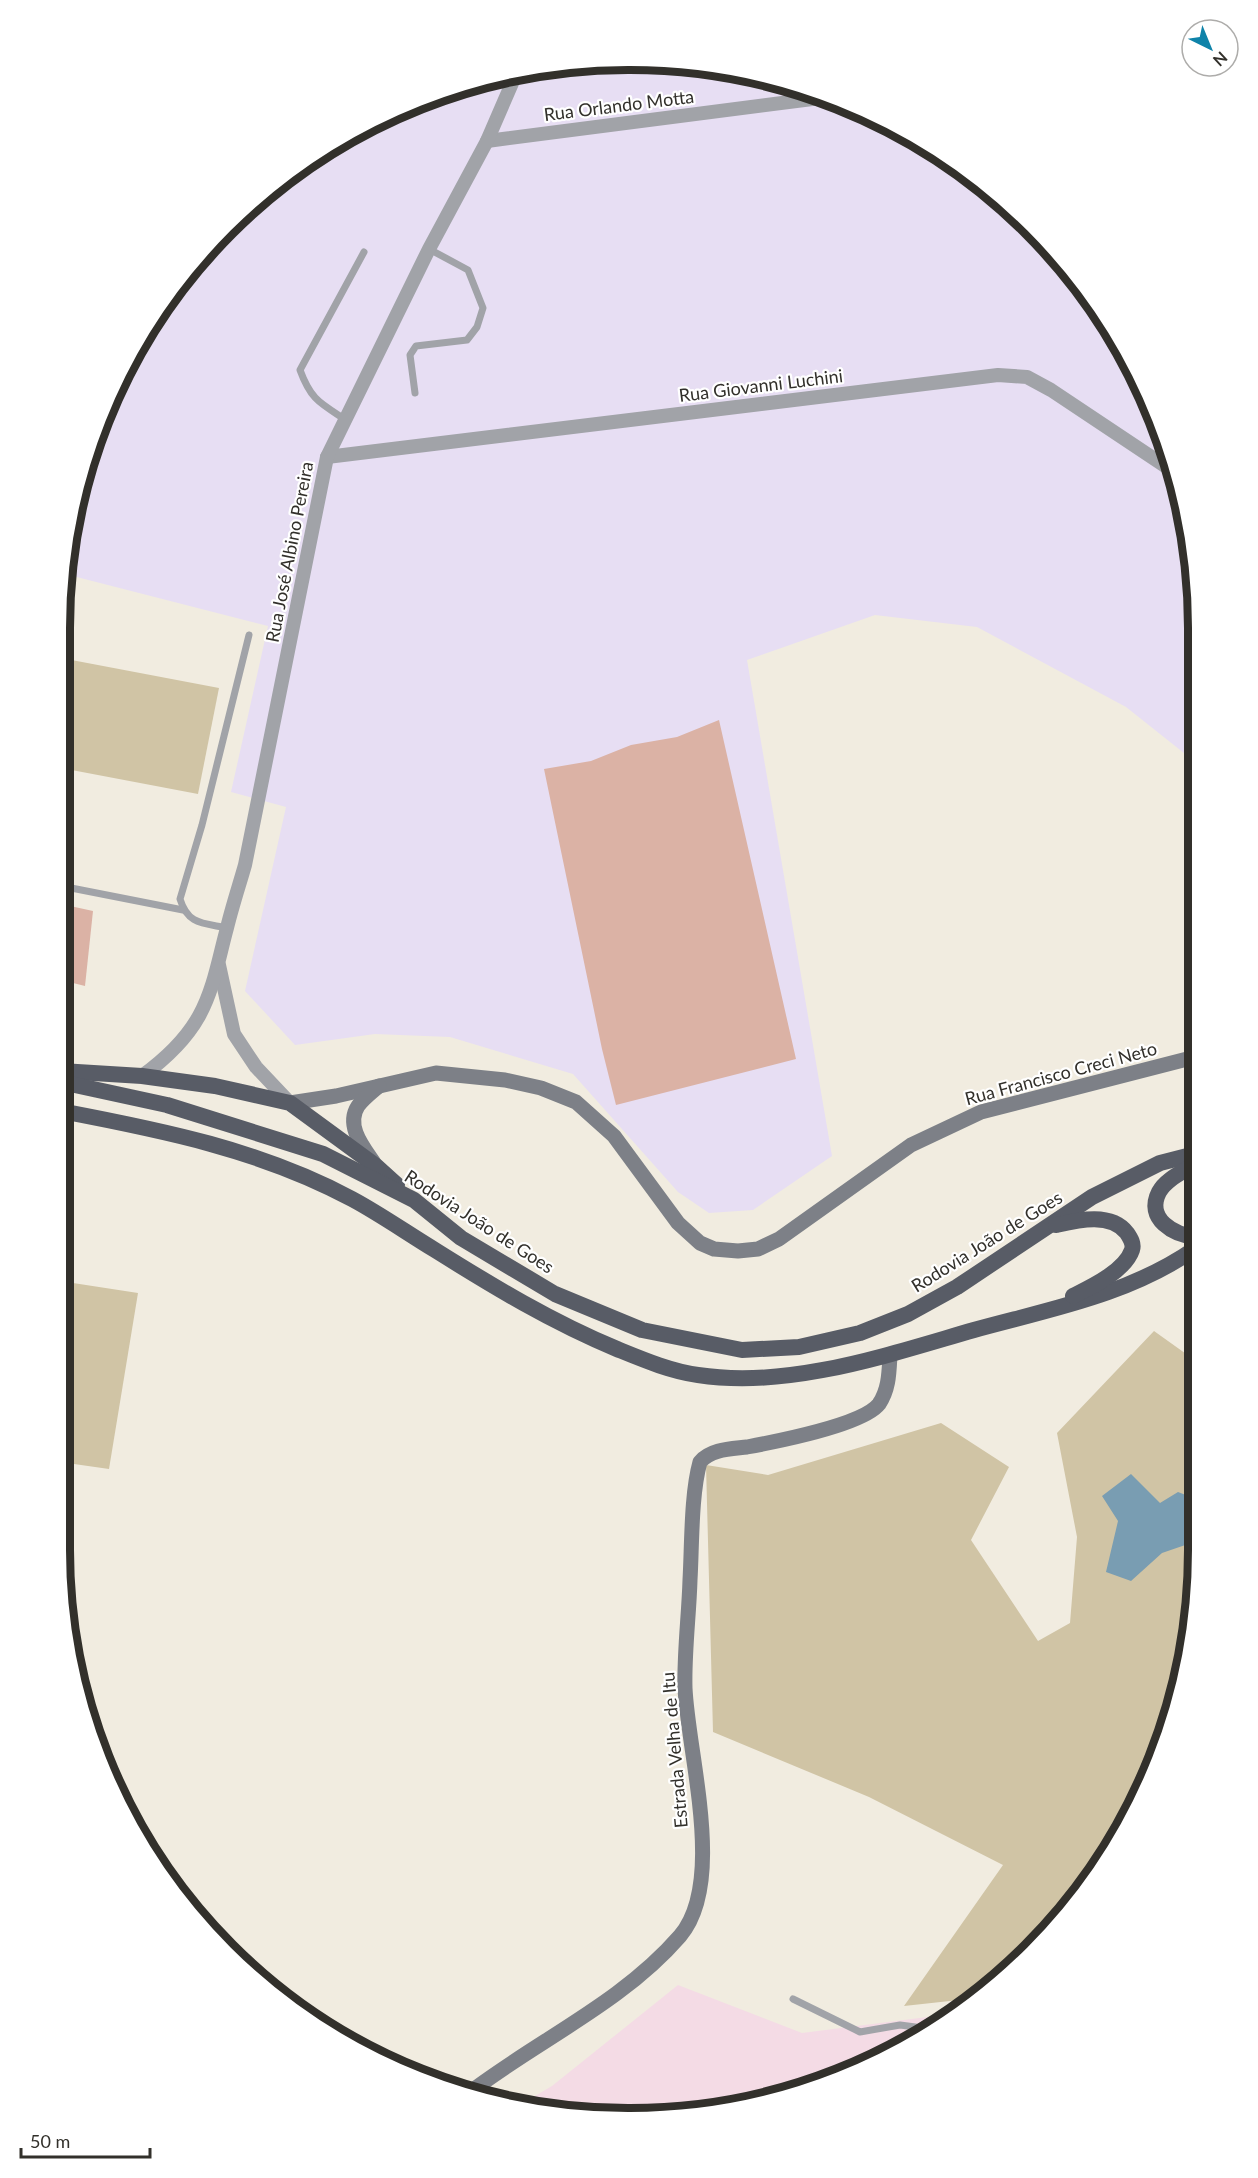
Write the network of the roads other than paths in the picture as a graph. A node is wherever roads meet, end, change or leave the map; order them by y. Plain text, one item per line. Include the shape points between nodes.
1 (512, 83) edge
2 (808, 100) edge
3 (487, 141) junction
4 (429, 249) junction
5 (364, 252) dead end
6 (415, 393) dead end
7 (345, 420) junction
8 (327, 457) junction
9 (1162, 464) edge
10 (249, 635) dead end
11 (70, 888) edge
12 (183, 910) junction
13 (226, 928) junction
14 (219, 965) junction
15 (1188, 1059) edge
16 (70, 1072) edge
17 (142, 1076) junction
18 (70, 1084) edge
19 (379, 1086) junction
20 (290, 1103) junction
21 (70, 1114) edge
22 (1188, 1156) edge
23 (376, 1166) junction
24 (1188, 1168) edge
25 (414, 1200) junction
26 (1049, 1226) junction
27 (1188, 1236) edge
28 (1188, 1253) edge
29 (1037, 1312) junction
30 (890, 1355) junction
31 (793, 1999) dead end
32 (916, 2028) edge
33 (479, 2086) edge

1 - 3 street, Rua José Albino Pereira
2 - 3 street, Rua Orlando Motta
3 - 4 street, Rua José Albino Pereira
4 - 6 lane via 468,270 483,308 477,327 467,340 416,346 410,355
4 - 7 street, Rua José Albino Pereira
5 - 7 lane via 300,370 315,400
7 - 8 street, Rua José Albino Pereira
8 - 9 street, Rua Giovanni Luchini via 998,375 1027,377 1051,390
8 - 13 street, Rua José Albino Pereira via 245,865
10 - 12 lane via 180,899
11 - 12 lane
12 - 13 lane via 193,921
13 - 14 street, Rua José Albino Pereira
14 - 17 street, Rua José Albino Pereira via 199,1016 181,1042
14 - 20 street, Rua José Albino Pereira via 234,1034 256,1067
15 - 19 main road, Rua Francisco Creci Neto via 981,1112 911,1145 779,1239 758,1249 738,1251 700,1243 678,1223 614,1136 576,1102 541,1088 505,1080 436,1073
16 - 17 highway
17 - 20 highway via 215,1086
18 - 25 highway, Rodovia João de Goes via 167,1105 323,1154
19 - 20 main road, Rua Francisco Creci Neto
19 - 23 main road via 357,1108 353,1125
20 - 23 highway
21 - 30 highway via 158,1129 313,1179 526,1306 657,1365 699,1375 747,1378 805,1373
22 - 26 highway, Rodovia João de Goes via 1160,1163 1092,1197
23 - 25 highway
24 - 27 highway via 1168,1181 1155,1207 1158,1218 1169,1228
25 - 26 highway, Rodovia João de Goes via 461,1238 555,1294 642,1330 742,1350 799,1347 860,1333 908,1314 957,1287
26 - 29 highway via 1078,1220 1113,1223 1125,1230 1132,1240 1132,1249 1115,1271 1091,1287
28 - 29 highway via 1144,1278 1078,1303
29 - 30 highway
30 - 33 main road, Estrada Velha de Itu via 888,1388 872,1412 773,1442 711,1453 700,1462 692,1533 685,1688 703,1848 696,1908 682,1934 654,1964
31 - 32 lane via 860,2032 890,2026

